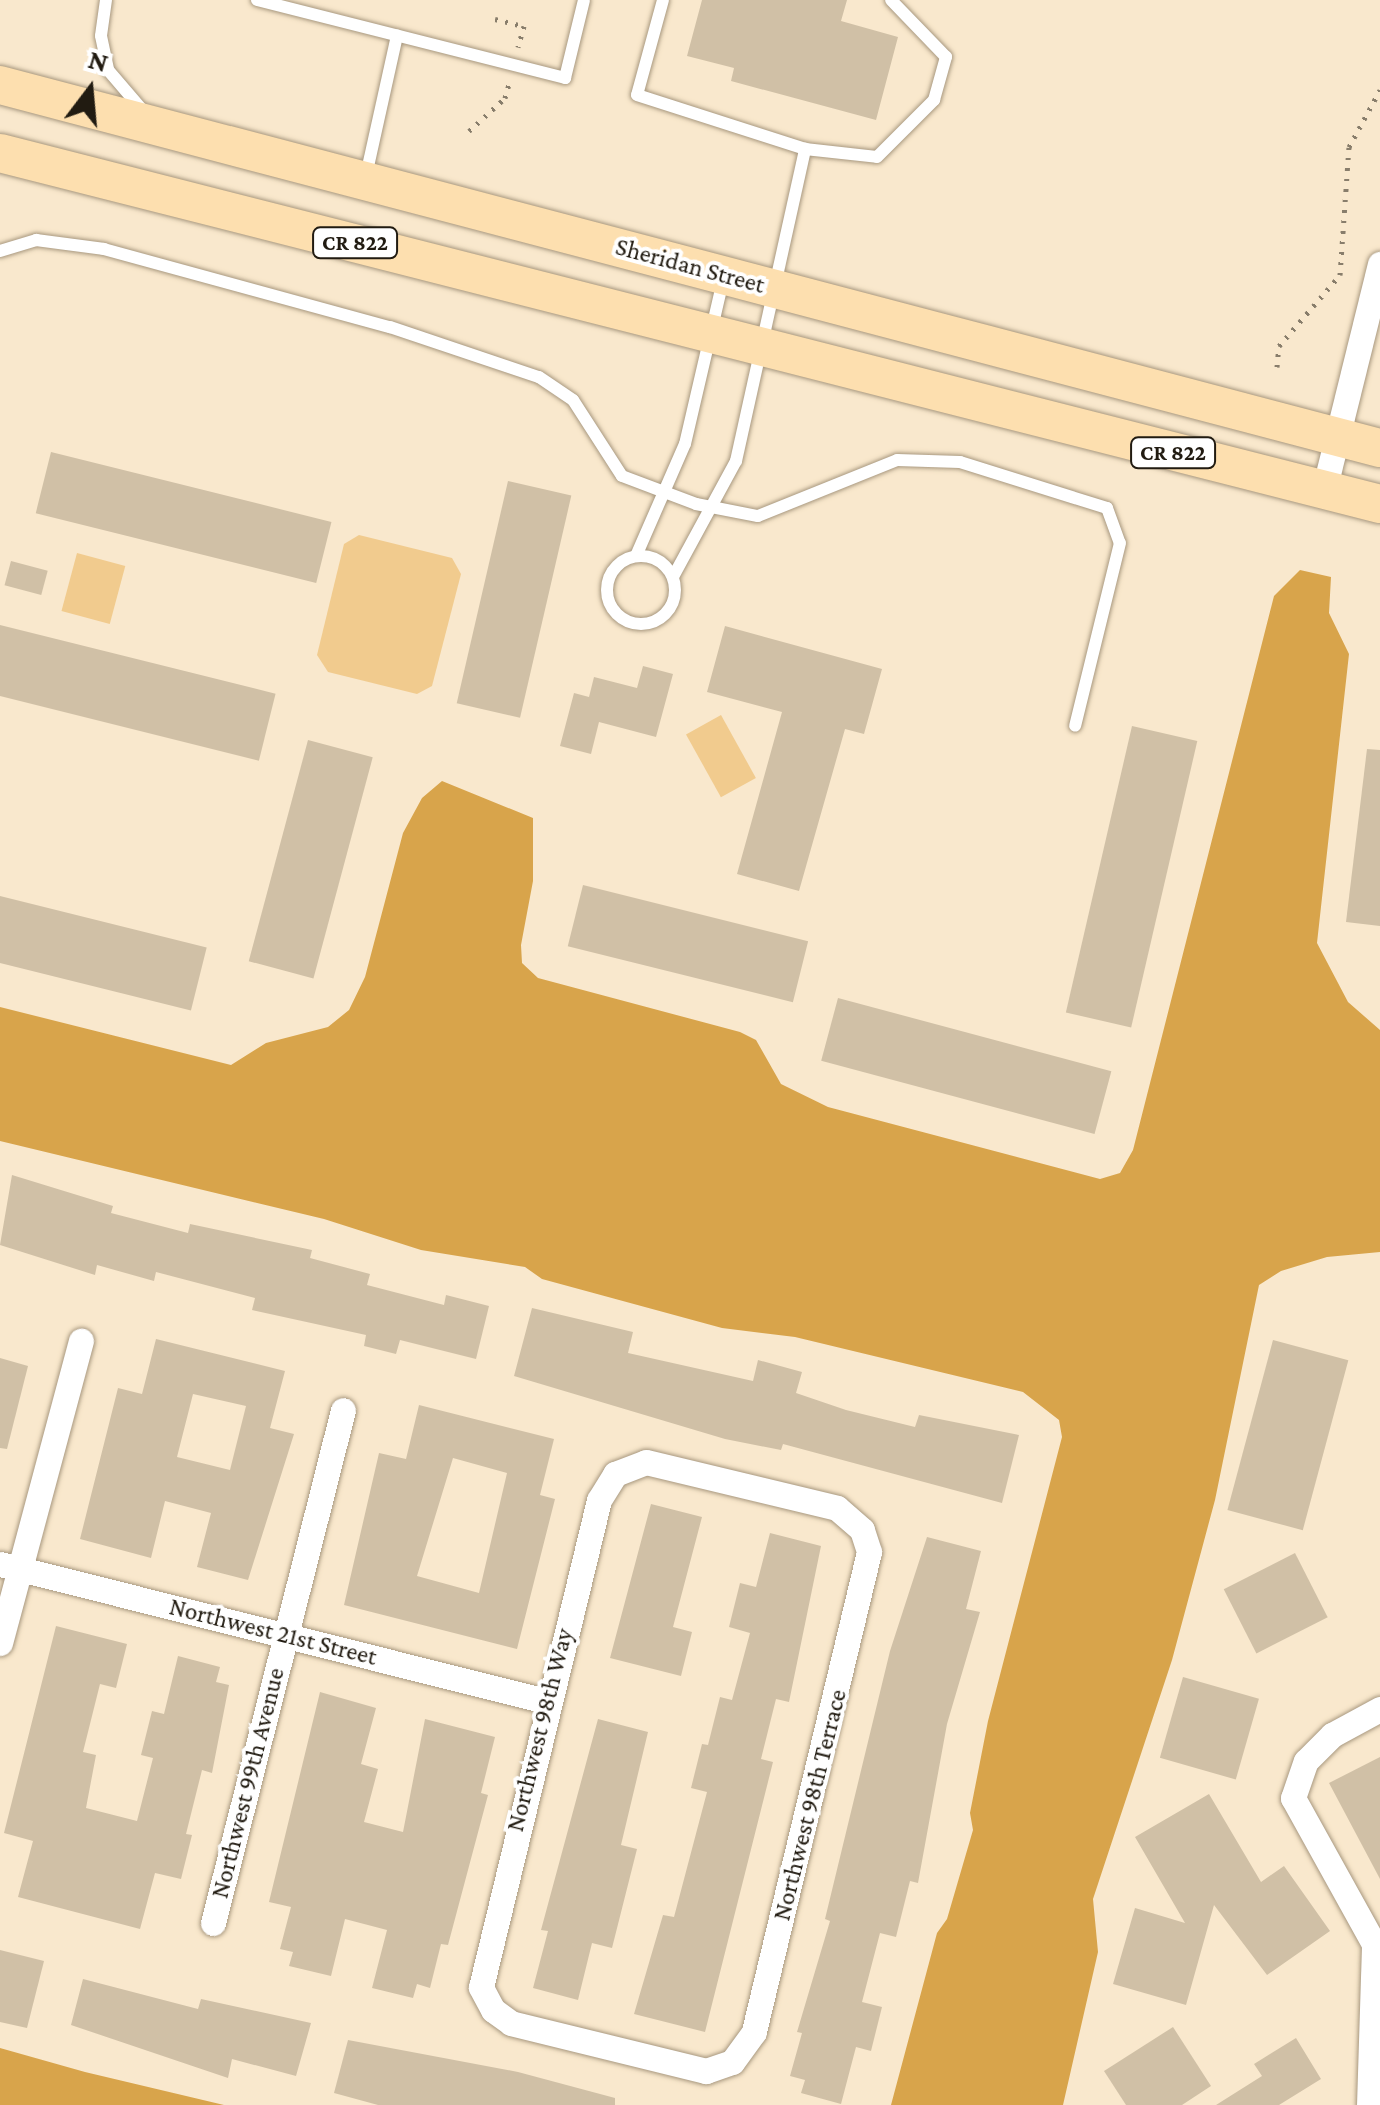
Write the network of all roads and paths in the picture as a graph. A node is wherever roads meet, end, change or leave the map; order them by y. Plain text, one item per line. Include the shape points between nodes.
1 (106, 0) edge
2 (257, 0) edge
3 (584, 0) edge
4 (663, 0) edge
5 (892, 0) edge
6 (292, 4) edge
7 (496, 19) dead end
8 (397, 36) junction
9 (514, 65) junction
10 (0, 86) edge
11 (1380, 90) edge
12 (155, 126) junction
13 (469, 131) dead end
14 (805, 150) junction
15 (0, 152) edge
16 (365, 181) junction
17 (0, 251) edge
18 (1380, 264) edge
19 (724, 275) junction
20 (772, 287) junction
21 (710, 334) junction
22 (766, 348) junction
23 (1276, 367) dead end
24 (1338, 438) junction
25 (1380, 448) edge
26 (1324, 490) junction
27 (665, 493) junction
28 (1380, 504) edge
29 (708, 506) junction
30 (636, 556) junction
31 (672, 577) junction
32 (1075, 726) dead end
33 (82, 1342) dead end
34 (343, 1410) dead end
35 (624, 1469) joint
36 (9, 1566) edge
37 (284, 1634) junction
38 (0, 1643) edge
39 (546, 1702) junction
40 (1380, 1709) edge
41 (213, 1923) dead end
42 (487, 2002) joint
43 (1369, 2105) edge

1 - 12 lane via 101,46 108,70
2 - 6 lane
3 - 9 lane via 565,78
4 - 14 lane via 636,95
5 - 14 lane via 946,57 934,100 877,158
6 - 8 lane
7 - 9 path via 524,26
8 - 9 lane
8 - 16 lane
9 - 13 path via 505,98
10 - 12 main road, Sheridan Street / CR 822
11 - 23 path via 1349,147 1340,275 1279,346
12 - 16 main road, Sheridan Street / CR 822
14 - 20 lane
15 - 21 main road, CR 822
16 - 19 main road, Sheridan Street / CR 822
17 - 27 lane via 36,240 104,249 390,326 539,378 574,400 622,476
18 - 24 street
19 - 20 main road, Sheridan Street / CR 822
19 - 21 lane
20 - 22 lane
20 - 24 main road, Sheridan Street / CR 822
21 - 22 main road, CR 822
21 - 27 lane via 694,415
22 - 26 main road, CR 822
22 - 29 lane via 736,461
24 - 25 main road, Sheridan Street / CR 822
24 - 26 street
26 - 28 main road, CR 822
27 - 29 lane
27 - 30 lane
29 - 31 lane
29 - 32 lane via 758,516 897,460 960,462 1107,508 1120,543
30 - 31 lane via 662,564
30 - 31 lane via 609,578 608,600 624,620 650,623 667,613 676,592
33 - 36 street
34 - 37 street, Northwest 99th Avenue
35 - 39 street, Northwest 98th Way via 598,1500
35 - 42 street, Northwest 98th Terrace via 656,1463 826,1505 862,1530 869,1568 754,2032 740,2055 721,2067 686,2069 526,2029
36 - 37 street, Northwest 21st Street
36 - 38 street
37 - 39 street, Northwest 21st Street
37 - 41 street, Northwest 99th Avenue
39 - 42 street, Northwest 98th Way via 482,1961
40 - 43 street via 1332,1736 1306,1761 1293,1798 1374,1944

